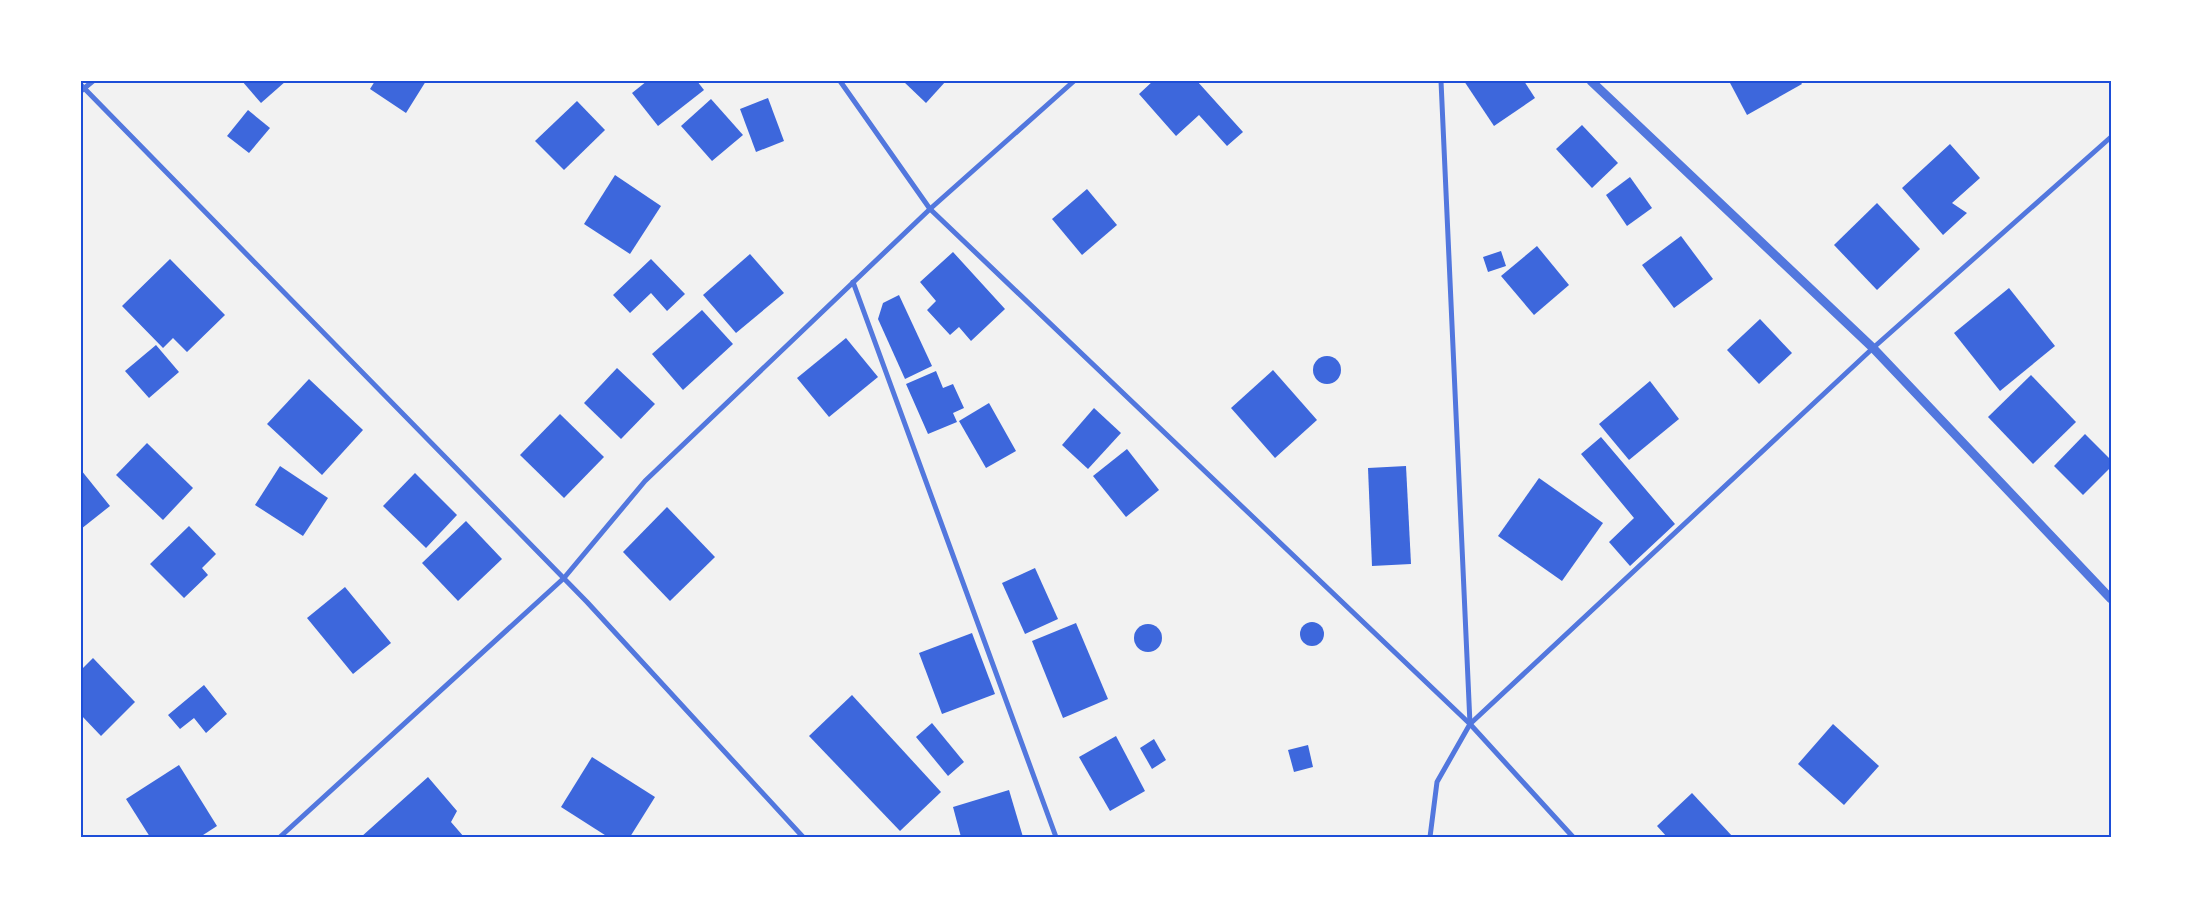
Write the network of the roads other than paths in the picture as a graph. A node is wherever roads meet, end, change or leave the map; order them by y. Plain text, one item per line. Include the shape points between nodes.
1 (94, 81) edge
2 (840, 81) edge
3 (1074, 81) edge
4 (1441, 81) edge
5 (1591, 81) edge
6 (82, 88) edge
7 (2111, 137) edge
8 (930, 209) junction
9 (853, 282) junction
10 (1873, 348) junction
11 (564, 578) junction
12 (2111, 598) edge
13 (1470, 724) junction
14 (280, 837) edge
15 (802, 837) edge
16 (1056, 837) edge
17 (1430, 837) edge
18 (1573, 837) edge

1 - 6 street
2 - 8 street
3 - 8 street
4 - 13 street
5 - 10 street
6 - 11 street
7 - 10 street
8 - 9 street
8 - 13 street
9 - 11 street via 645,480
9 - 16 street
10 - 12 street
10 - 13 street
11 - 14 street
11 - 15 street
13 - 17 street via 1437,782
13 - 18 street

